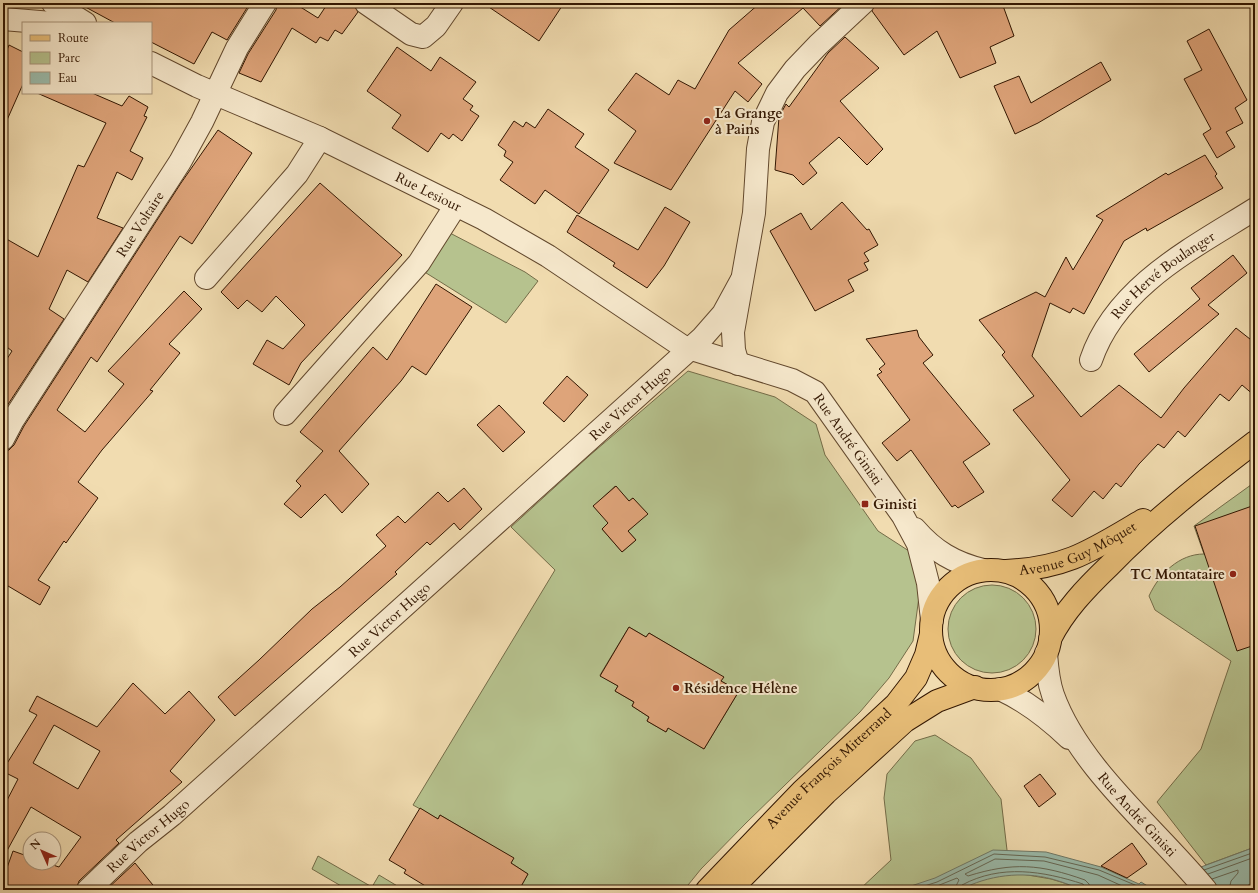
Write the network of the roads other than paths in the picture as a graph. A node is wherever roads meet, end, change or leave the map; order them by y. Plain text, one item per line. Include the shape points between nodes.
1 (265, 3) edge
2 (366, 3) edge
3 (452, 3) edge
4 (863, 3) edge
5 (17, 10) edge
6 (51, 16) edge
7 (80, 22) edge
8 (152, 63) edge
9 (216, 93) junction
10 (320, 138) junction
11 (456, 205) junction
12 (1255, 209) edge
13 (206, 278) dead end
14 (741, 281) junction
15 (690, 349) junction
16 (1091, 360) dead end
17 (738, 364) junction
18 (285, 414) dead end
19 (3, 439) edge
20 (1255, 442) edge
21 (1189, 493) junction
22 (903, 516) junction
23 (983, 570) junction
24 (1005, 571) junction
25 (931, 627) junction
26 (1048, 646) junction
27 (975, 687) junction
28 (1000, 689) junction
29 (1090, 759) junction
30 (88, 890) edge
31 (707, 890) edge
32 (730, 890) edge
33 (1206, 890) edge

1 - 9 street, Rue Voltaire via 237,48
2 - 3 street via 411,34 424,37 436,26
4 - 14 street via 799,64 769,108 763,122 758,149 754,213
5 - 6 street
6 - 7 street
8 - 9 street, Rue Lesiour
9 - 10 street, Rue Lesiour
9 - 19 street, Rue Voltaire via 169,181
10 - 11 street, Rue Lesiour
10 - 13 street via 297,174
11 - 15 street, Rue Lesiour via 528,243
11 - 18 street via 419,263
12 - 16 street, Rue Hervé Boulanger via 1189,250 1152,277 1111,320
14 - 15 street, Rue Victor Hugo via 723,314
14 - 17 street via 733,332
15 - 17 street, Rue André Ginisti
15 - 30 street, Rue Victor Hugo via 172,815 138,842
17 - 22 street, Rue André Ginisti via 792,380 816,392
20 - 21 main road, Avenue Guy Môquet
21 - 24 main road, Avenue Guy Môquet via 1077,558 1040,568
21 - 26 main road, Avenue Guy Môquet via 1124,550 1090,584 1062,618
22 - 23 street, Rue André Ginisti via 930,546 946,558
22 - 25 street, Rue André Ginisti via 922,557 928,583
23 - 24 main road
23 - 25 main road via 966,575 952,584 941,596
24 - 26 main road via 1021,578 1041,596 1051,630
25 - 27 main road via 935,652 944,668 958,680
25 - 31 main road, Avenue François Mitterrand via 926,655 916,678 896,704 797,796
26 - 28 main road via 1037,668 1024,679
26 - 29 street, Rue André Ginisti via 1049,681 1053,696
27 - 28 main road
27 - 32 main road, Avenue François Mitterrand via 937,701 905,721 811,808
28 - 29 street, Rue André Ginisti via 1018,697 1049,720
29 - 33 street, Rue André Ginisti

